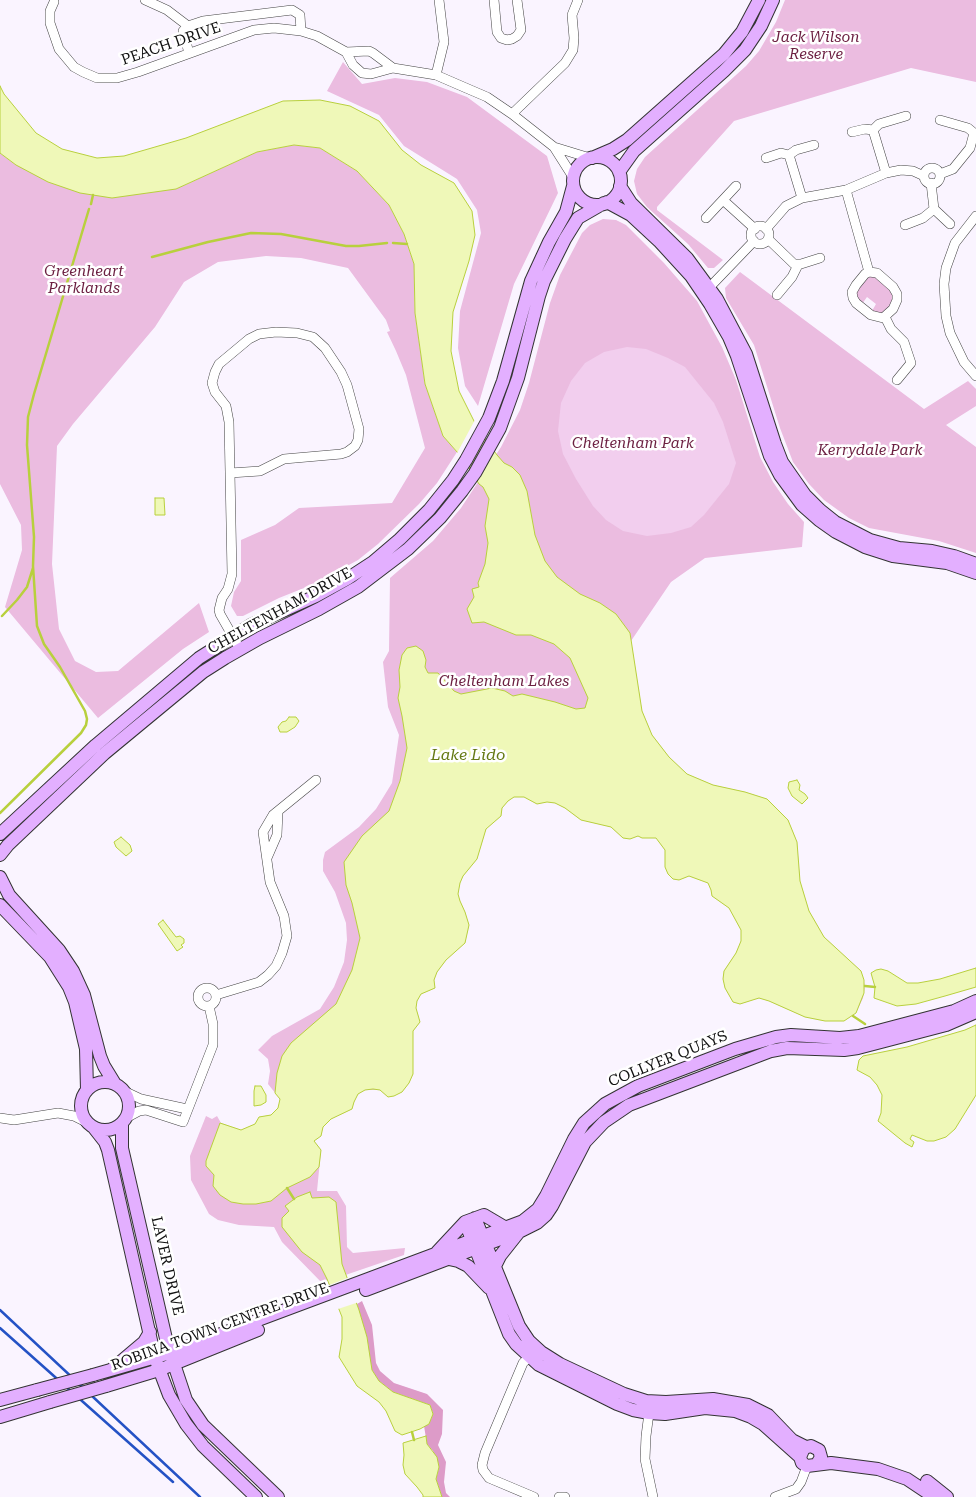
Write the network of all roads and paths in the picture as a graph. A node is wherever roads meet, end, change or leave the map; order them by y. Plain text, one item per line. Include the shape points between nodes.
1 (145, 0) edge
2 (439, 0) edge
3 (494, 0) edge
4 (517, 0) edge
5 (578, 0) edge
6 (759, 0) edge
7 (773, 0) edge
8 (56, 1) edge
9 (188, 26) junction
10 (301, 31) junction
11 (346, 52) junction
12 (189, 53) junction
13 (393, 68) junction
14 (436, 75) junction
15 (512, 114) junction
16 (906, 116) dead end
17 (940, 120) dead end
18 (873, 130) junction
19 (852, 132) dead end
20 (975, 133) edge
21 (814, 145) dead end
22 (554, 147) junction
23 (788, 155) junction
24 (591, 158) junction
25 (766, 158) dead end
26 (618, 172) junction
27 (886, 173) junction
28 (940, 174) junction
29 (924, 176) junction
30 (573, 182) junction
31 (931, 183) junction
32 (620, 186) junction
33 (736, 186) dead end
34 (846, 190) junction
35 (802, 198) junction
36 (723, 200) junction
37 (605, 203) junction
38 (934, 209) junction
39 (976, 216) edge
40 (706, 218) dead end
41 (950, 224) dead end
42 (905, 225) dead end
43 (755, 228) junction
44 (766, 229) junction
45 (768, 239) junction
46 (754, 241) junction
47 (820, 258) dead end
48 (798, 265) junction
49 (869, 272) junction
50 (707, 291) junction
51 (777, 295) dead end
52 (885, 317) junction
53 (976, 376) edge
54 (897, 380) dead end
55 (230, 473) junction
56 (976, 564) edge
57 (976, 573) edge
58 (233, 636) junction
59 (240, 648) junction
60 (316, 780) dead end
61 (278, 811) junction
62 (0, 834) edge
63 (0, 855) edge
64 (267, 858) junction
65 (0, 878) edge
66 (0, 905) edge
67 (216, 995) junction
68 (976, 1001) edge
69 (209, 1006) junction
70 (976, 1012) edge
71 (119, 1087) junction
72 (86, 1090) junction
73 (187, 1109) junction
74 (0, 1118) edge
75 (124, 1120) junction
76 (90, 1125) junction
77 (470, 1220) junction
78 (506, 1228) junction
79 (520, 1232) junction
80 (480, 1243) junction
81 (436, 1254) junction
82 (449, 1259) junction
83 (495, 1266) junction
84 (362, 1287) junction
85 (493, 1292) junction
86 (150, 1332) junction
87 (528, 1357) junction
88 (172, 1359) junction
89 (157, 1364) junction
90 (110, 1371) junction
91 (0, 1400) edge
92 (649, 1413) junction
93 (0, 1417) edge
94 (810, 1457) junction
95 (256, 1497) edge
96 (278, 1497) edge
97 (534, 1497) edge
98 (559, 1497) edge
99 (565, 1497) edge
100 (653, 1497) edge
101 (776, 1497) edge
102 (934, 1497) edge
103 (947, 1497) edge

1 - 9 street via 167,10
2 - 14 street via 444,42
3 - 4 street via 497,32 507,40 517,36 521,30
5 - 15 street via 572,15 573,50 565,63
6 - 24 street via 742,32 724,54 627,140
7 - 26 street via 745,50 634,151
8 - 12 street, PEACH DRIVE via 50,11 50,20 59,49 74,66 90,76 117,78
9 - 10 street via 216,19 292,10 300,15
9 - 12 street via 183,34
10 - 11 street, PEACH DRIVE
10 - 12 street, PEACH DRIVE via 254,30
11 - 13 street, PEACH DRIVE via 369,51
11 - 13 street, PEACH DRIVE via 362,74
13 - 14 street, PEACH DRIVE
14 - 15 street, PEACH DRIVE via 487,97
15 - 22 street, PEACH DRIVE
16 - 18 street via 879,124
17 - 20 street
18 - 19 street via 865,128
18 - 27 street
20 - 28 street via 970,148 953,169
21 - 23 street
22 - 24 street, PEACH DRIVE
22 - 30 street, PEACH DRIVE
23 - 25 street via 781,153
23 - 35 street
24 - 26 street via 606,159
24 - 30 street via 578,166
26 - 32 street
27 - 29 street via 901,170
27 - 34 street
28 - 29 street via 933,168
28 - 31 street via 939,180
29 - 31 street
30 - 37 street via 577,195 584,202
30 - 58 street, CHELTENHAM DRIVE via 566,212 529,289 506,373 489,418 453,480 415,525 367,566 333,587
31 - 38 street
32 - 37 street
32 - 50 street via 631,203 687,258
33 - 36 street
34 - 35 street
34 - 49 street
35 - 44 street via 786,206
36 - 40 street
36 - 43 street
37 - 50 street via 631,216
37 - 59 street, CHELTENHAM DRIVE via 578,218 553,262 536,304 518,378 500,428 462,492 414,544 364,583 320,609
38 - 41 street
38 - 42 street via 923,218
39 - 53 street via 955,243 944,284 950,332 956,348
43 - 44 street
43 - 46 street
44 - 45 street
45 - 46 street via 760,244
45 - 48 street
46 - 50 street
47 - 48 street
48 - 51 street
49 - 52 street via 877,273 896,291 896,303
49 - 52 street via 856,285 853,298 873,316
50 - 56 street via 730,320 746,354 782,462 804,495 835,522 870,540 899,548 932,551
50 - 57 street via 737,356 773,463 802,505 836,532 865,548 954,565
52 - 54 street via 904,342 911,363
55 - 55 street via 260,471 284,459 341,454 355,446 359,429 347,385 330,354 313,337 290,332 259,334 219,364 212,383 226,406
55 - 58 street via 232,574 222,598 220,614
58 - 59 street
58 - 62 street, CHELTENHAM DRIVE via 168,682
59 - 63 street, CHELTENHAM DRIVE via 203,672 105,753
60 - 61 street
61 - 64 street via 277,835
61 - 64 street via 268,820 263,832
64 - 67 street via 270,882 284,916 286,936 282,953 276,966 259,982
65 - 71 street via 9,895 59,950 73,971 84,995 100,1056
66 - 72 street via 50,958 69,987 86,1049
67 - 69 street via 214,1003
67 - 69 street via 210,988 199,991 199,1002
68 - 78 street, COLLYER QUAYS via 954,1011 859,1036 791,1035 752,1043 622,1093 604,1104 584,1123 538,1209
69 - 73 street via 213,1046
70 - 79 street, COLLYER QUAYS via 946,1025 858,1048 771,1051 630,1105 594,1131 579,1152 546,1215
71 - 72 street via 100,1082
71 - 73 street via 141,1099
71 - 75 street via 129,1101 129,1112
72 - 76 street via 81,1111
73 - 75 street via 183,1122 146,1110
74 - 76 street via 14,1120 58,1113 74,1116
75 - 76 street via 109,1130
75 - 88 street, LAVER DRIVE via 122,1148
76 - 86 street, LAVER DRIVE via 108,1150
77 - 78 street via 484,1215
77 - 80 street
77 - 81 street
78 - 80 street, COLLYER QUAYS
79 - 80 street, COLLYER QUAYS
79 - 83 street
80 - 81 street, COLLYER QUAYS
80 - 82 street, COLLYER QUAYS
80 - 83 street
80 - 85 street
81 - 84 street, ROBINA TOWN CENTRE DRIVE
82 - 84 street, ROBINA TOWN CENTRE DRIVE
82 - 85 street via 468,1266
83 - 94 street via 519,1326 529,1341 551,1359 646,1401 713,1399 748,1405 768,1415
84 - 88 street, ROBINA TOWN CENTRE DRIVE
85 - 87 street via 509,1334
86 - 89 street, LAVER DRIVE
86 - 90 street via 144,1342
87 - 92 street via 617,1404
87 - 97 street via 482,1465 488,1478
88 - 89 street, ROBINA TOWN CENTRE DRIVE
88 - 96 street, LAVER DRIVE via 186,1400 196,1417
89 - 90 street, ROBINA TOWN CENTRE DRIVE
89 - 93 street, ROBINA TOWN CENTRE DRIVE, bridge via 106,1386
89 - 95 street, LAVER DRIVE via 169,1395 186,1424 203,1446
90 - 91 street, ROBINA TOWN CENTRE DRIVE, bridge
92 - 94 street via 705,1408 735,1411 763,1424
92 - 100 street via 645,1458
94 - 101 street via 796,1489
94 - 102 street via 878,1469 907,1479
94 - 103 street via 871,1460 900,1467 926,1480
98 - 99 street

